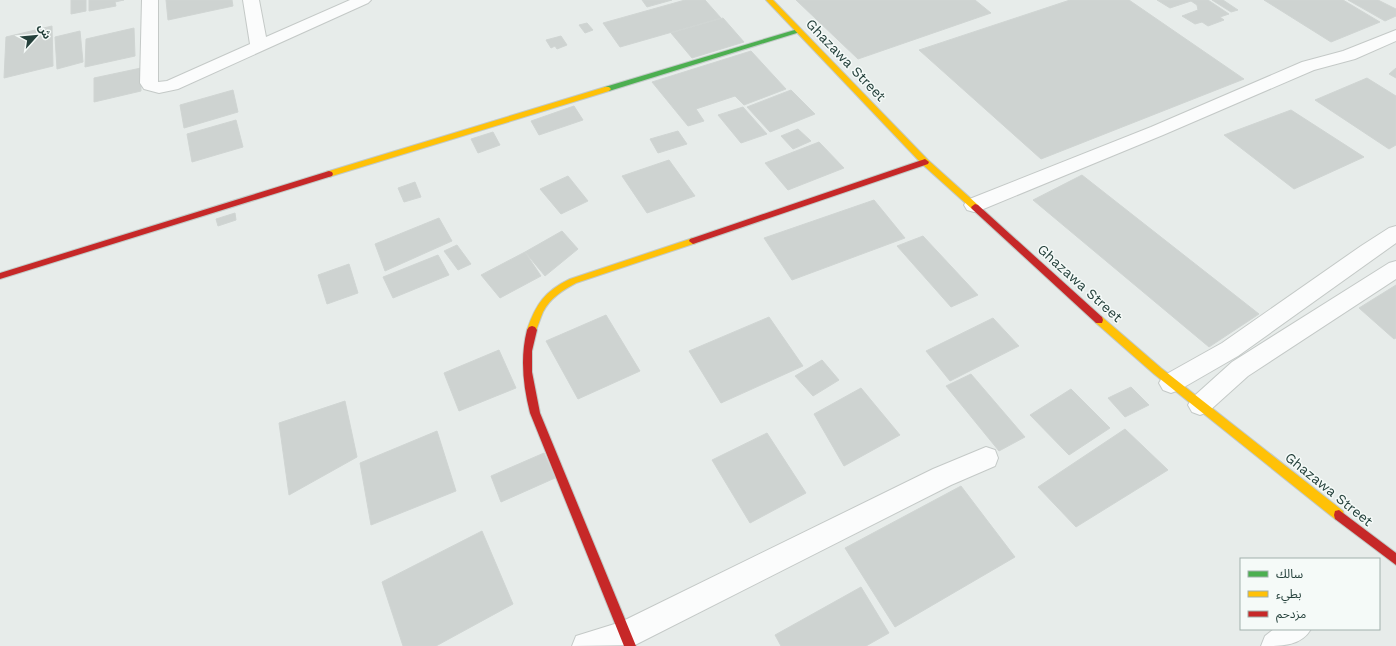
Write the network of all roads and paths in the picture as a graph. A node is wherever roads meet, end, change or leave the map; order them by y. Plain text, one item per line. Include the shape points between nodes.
1 (150, 0) edge
2 (251, 0) edge
3 (363, 0) edge
4 (769, 0) edge
5 (798, 31) junction
6 (1396, 35) edge
7 (259, 46) junction
8 (925, 162) junction
9 (974, 205) junction
10 (1396, 233) edge
11 (1396, 269) edge
12 (0, 276) edge
13 (1171, 383) junction
14 (1200, 405) junction
15 (986, 458) dead end
16 (1381, 555) edge
17 (1295, 630) edge
18 (627, 640) edge
19 (586, 646) edge
20 (1275, 646) edge

1 - 7 street via 149,82 154,87 172,85
2 - 7 street
3 - 7 street
4 - 5 street, Ghazawa Street
5 - 8 street, Ghazawa Street
5 - 12 street
6 - 9 street via 1349,55 1308,66 1157,132
8 - 9 street, Ghazawa Street
8 - 18 street via 573,281 558,288 545,300 530,333 526,367 528,389 535,413
9 - 13 street, Ghazawa Street
10 - 13 street via 1362,254 1255,332
11 - 14 street via 1240,369
13 - 14 street, Ghazawa Street
14 - 16 street, Ghazawa Street via 1280,466
15 - 18 street via 942,477
17 - 20 street
18 - 19 street

